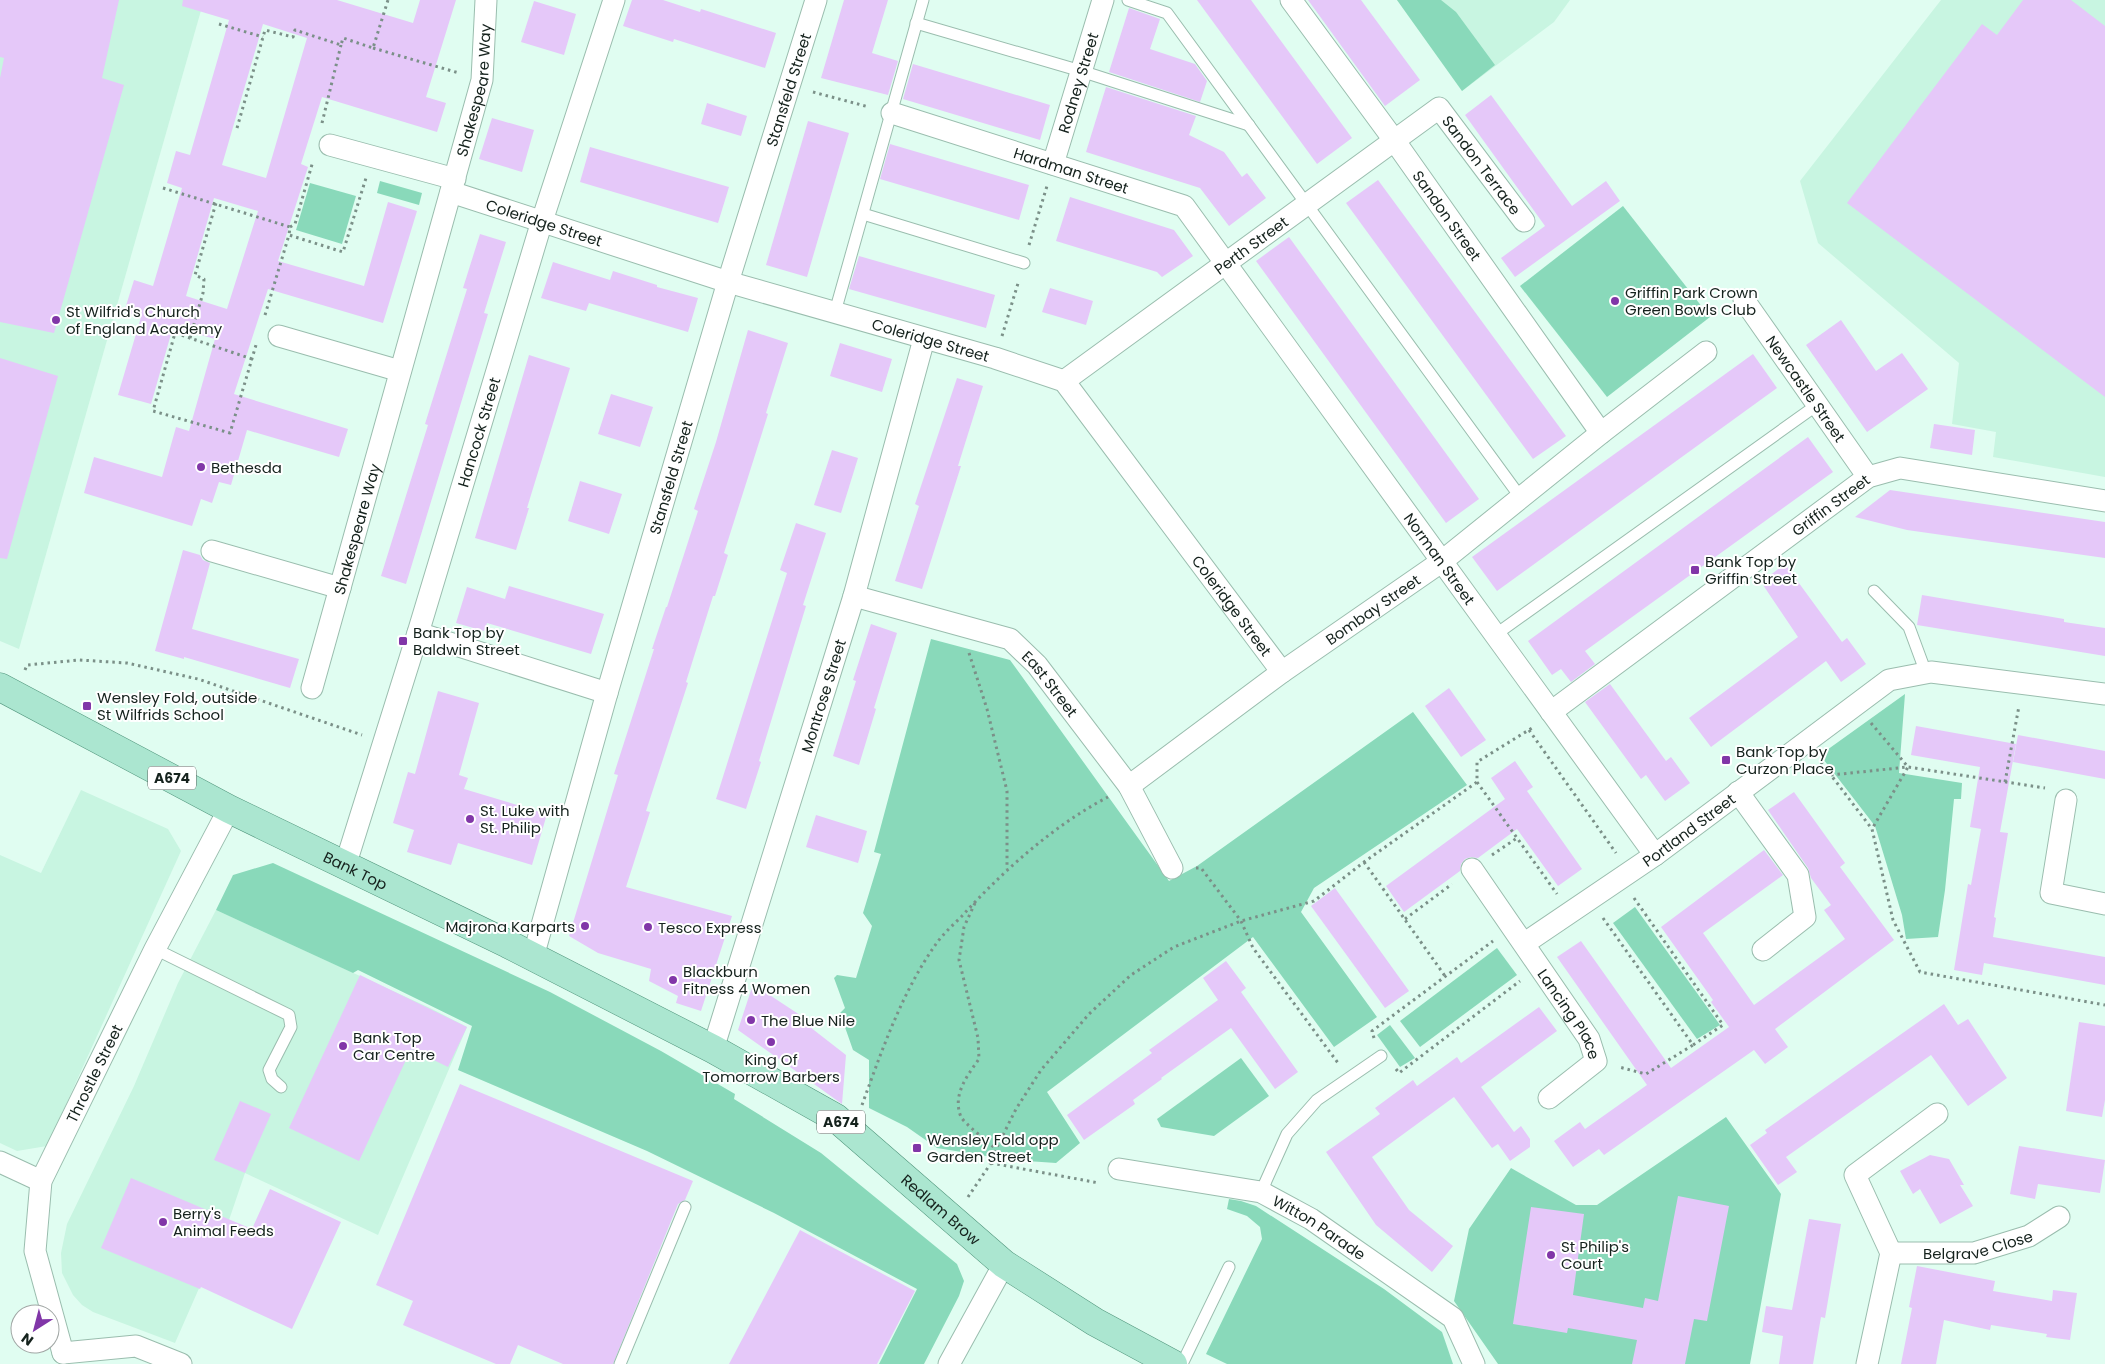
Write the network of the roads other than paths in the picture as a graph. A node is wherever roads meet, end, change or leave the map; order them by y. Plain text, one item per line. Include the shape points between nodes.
1 (486, 0) edge
2 (614, 0) edge
3 (816, 0) edge
4 (923, 0) edge
5 (1103, 0) edge
6 (1128, 0) edge
7 (1291, 0) edge
8 (916, 23) junction
9 (1081, 71) junction
10 (1439, 108) joint
11 (892, 113) junction
12 (1248, 125) junction
13 (1394, 140) junction
14 (330, 145) dead end
15 (1053, 164) junction
16 (453, 185) junction
17 (1306, 204) junction
18 (863, 214) junction
19 (542, 221) junction
20 (1524, 221) dead end
21 (1024, 263) dead end
22 (1225, 263) junction
23 (728, 282) junction
24 (1744, 300) dead end
25 (835, 312) junction
26 (269, 337) road end
27 (924, 339) junction
28 (1706, 352) dead end
29 (400, 371) junction
30 (1064, 381) junction
31 (1817, 404) junction
32 (1602, 433) junction
33 (1868, 477) junction
34 (1521, 498) junction
35 (2105, 501) edge
36 (212, 551) dead end
37 (1441, 562) junction
38 (340, 588) junction
39 (1874, 592) dead end
40 (854, 596) junction
41 (418, 633) junction
42 (1495, 635) junction
43 (1282, 672) junction
44 (1926, 673) junction
45 (312, 688) dead end
46 (6, 690) edge
47 (607, 693) junction
48 (2105, 694) edge
49 (1552, 713) junction
50 (1129, 786) junction
51 (1738, 792) junction
52 (2066, 800) road end
53 (229, 808) junction
54 (1655, 855) junction
55 (345, 866) junction
56 (1172, 868) road end
57 (1472, 870) dead end
58 (2105, 904) edge
59 (1518, 935) junction
60 (155, 949) junction
61 (1763, 950) dead end
62 (533, 957) junction
63 (713, 1049) junction
64 (1381, 1056) road end
65 (281, 1087) dead end
66 (1549, 1098) dead end
67 (1937, 1114) dead end
68 (0, 1162) edge
69 (1119, 1169) road end
70 (41, 1182) junction
71 (1261, 1192) junction
72 (685, 1207) dead end
73 (2059, 1217) dead end
74 (1891, 1253) junction
75 (1004, 1264) junction
76 (1230, 1267) dead end
77 (57, 1359) edge
78 (181, 1364) edge
79 (620, 1364) edge
80 (949, 1364) edge
81 (1173, 1364) edge
82 (1182, 1364) edge
83 (1474, 1364) edge
84 (1867, 1364) edge

1 - 16 street, Shakespeare Way via 482,80
2 - 19 street, Hancock Street
3 - 23 street, Stansfeld Street
4 - 8 lane
5 - 9 street, Rodney Street
6 - 12 lane via 1167,13
7 - 13 street, Sandon Street
8 - 9 lane
8 - 11 lane
9 - 12 lane
9 - 15 street, Rodney Street
10 - 13 street, Perth Street
10 - 20 street, Sandon Terrace
11 - 15 street, Hardman Street
11 - 18 lane
12 - 17 lane
13 - 17 street, Perth Street
13 - 32 street, Sandon Street
14 - 16 street, Shakespeare Way via 373,156
15 - 22 street, Hardman Street via 1184,206
16 - 19 street, Coleridge Street
16 - 29 street, Shakespeare Way
17 - 22 street, Perth Street
17 - 34 lane
18 - 21 lane
18 - 25 lane
19 - 23 street, Coleridge Street
19 - 41 street, Hancock Street
22 - 30 street, Perth Street
22 - 37 street, Norman Street
23 - 25 street, Coleridge Street
23 - 47 street, Stansfeld Street
24 - 31 street, Newcastle Street
25 - 27 street, Coleridge Street
26 - 29 street
27 - 30 street, Coleridge Street
27 - 40 street, Montrose Street
28 - 32 street, Bombay Street
29 - 38 street, Shakespeare Way
30 - 43 street, Coleridge Street
31 - 33 street, Newcastle Street
31 - 42 lane
32 - 34 street, Bombay Street
33 - 35 street, Griffin Street via 1900,468
33 - 49 street, Griffin Street
34 - 37 street, Bombay Street
36 - 38 street
37 - 42 street, Norman Street
37 - 43 street, Bombay Street
38 - 45 street, Shakespeare Way
39 - 44 lane via 1909,627
40 - 50 street, East Street via 1010,639 1037,665
40 - 63 street, Montrose Street
41 - 47 street
41 - 55 street, Hancock Street
42 - 49 street, Norman Street
43 - 50 street, Bombay Street
44 - 48 street, Portland Street
44 - 51 street, Portland Street via 1889,680
46 - 53 main road, Bank Top / A674
47 - 62 street, Stansfeld Street
49 - 54 street, Norman Street
50 - 56 street, East Street
51 - 54 street, Portland Street
51 - 61 street via 1798,875 1805,917
52 - 58 street via 2051,893
53 - 55 main road, Bank Top / A674
53 - 60 street, Throstle Street
54 - 59 street, Portland Street via 1570,912
55 - 62 main road, Bank Top / A674
57 - 59 street, Lancing Place
59 - 66 street, Lancing Place via 1588,1039 1596,1061
60 - 65 lane via 289,1015 291,1027 269,1070 272,1080
60 - 70 street, Throstle Street
62 - 63 main road, Bank Top / A674
63 - 75 main road, Redlam Brow / A674 via 836,1118
64 - 71 lane via 1317,1100 1287,1134
67 - 74 street via 1855,1176
68 - 70 street
69 - 71 street, Witton Parade
70 - 77 street, Throstle Street via 35,1251
71 - 83 street, Witton Parade via 1311,1219 1453,1318
72 - 79 lane
73 - 74 street, Belgrave Close via 2028,1236 1974,1254
74 - 84 street
75 - 80 street
75 - 81 main road, Redlam Brow / A674 via 1094,1322
76 - 82 lane
77 - 78 street via 136,1346

